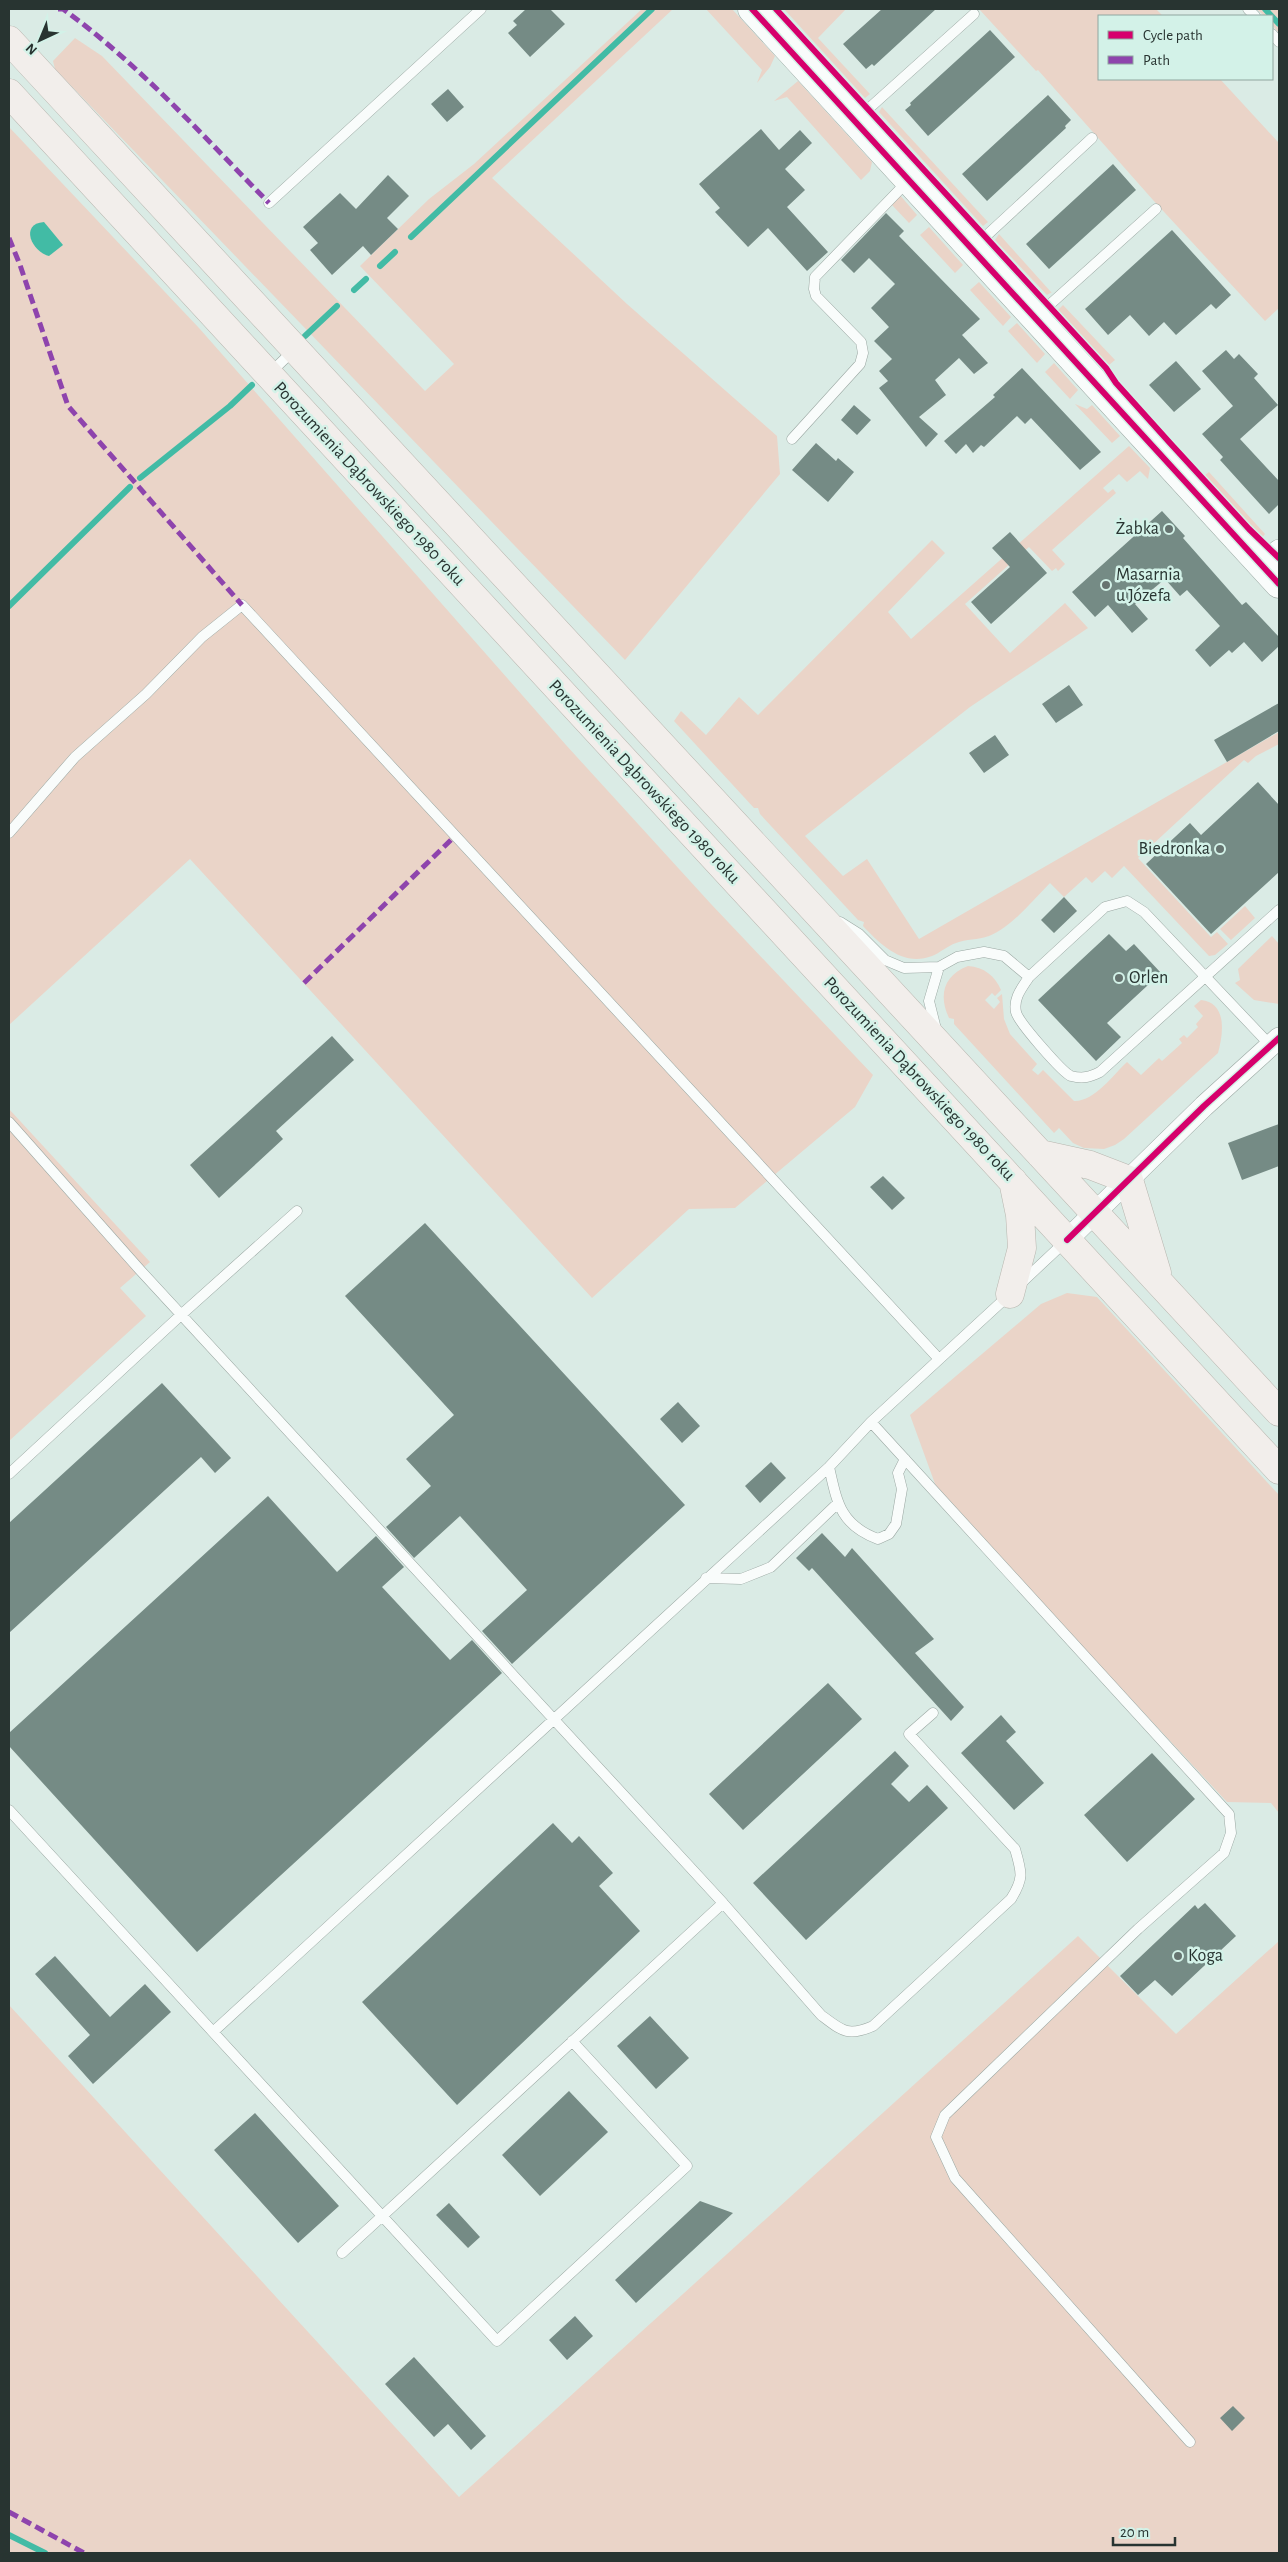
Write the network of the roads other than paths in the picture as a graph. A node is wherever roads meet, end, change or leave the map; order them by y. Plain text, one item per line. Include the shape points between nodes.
1 (481, 9) edge
2 (752, 9) edge
3 (974, 14) dead end
4 (9, 40) edge
5 (9, 93) edge
6 (854, 121) junction
7 (1092, 138) dead end
8 (908, 180) junction
9 (269, 204) dead end
10 (1156, 209) dead end
11 (971, 249) junction
12 (1035, 318) junction
13 (296, 349) junction
14 (268, 374) junction
15 (792, 439) dead end
16 (1273, 566) edge
17 (9, 833) edge
18 (804, 897) junction
19 (1279, 910) edge
20 (939, 967) junction
21 (1029, 977) junction
22 (1205, 977) junction
23 (1275, 1042) edge
24 (943, 1049) junction
25 (9, 1122) edge
26 (1040, 1154) junction
27 (1012, 1180) junction
28 (1129, 1180) junction
29 (297, 1212) dead end
30 (1095, 1213) junction
31 (1067, 1240) junction
32 (1160, 1284) junction
33 (1010, 1294) junction
34 (182, 1314) junction
35 (939, 1359) junction
36 (1279, 1412) edge
37 (871, 1422) junction
38 (905, 1459) junction
39 (829, 1466) junction
40 (1279, 1470) edge
41 (9, 1474) edge
42 (838, 1503) junction
43 (706, 1578) junction
44 (933, 1713) dead end
45 (552, 1720) junction
46 (9, 1810) edge
47 (723, 1903) junction
48 (213, 2032) junction
49 (572, 2042) junction
50 (382, 2216) junction
51 (342, 2253) dead end
52 (1190, 2442) dead end

1 - 9 lane
2 - 6 street
3 - 6 lane
4 - 13 main road
5 - 14 main road, Porozumienia Dąbrowskiego 1980 roku
6 - 8 street
7 - 11 lane
8 - 11 street
8 - 15 lane via 815,277 816,296 860,342 863,353 860,364
10 - 12 lane
11 - 12 street
12 - 16 street
13 - 14 lane
13 - 18 main road
14 - 27 main road, Porozumienia Dąbrowskiego 1980 roku
17 - 35 lane via 75,757 146,694 202,637 242,605
18 - 20 lane via 859,934 885,960 904,968
18 - 24 main road
19 - 22 lane
20 - 21 lane via 957,957 984,952 1004,956
20 - 24 lane via 929,1001
21 - 22 lane via 1105,907 1128,901 1144,912
21 - 22 lane via 1015,998 1021,1025 1069,1075 1087,1078 1100,1072
22 - 23 lane
23 - 28 street
24 - 26 main road
25 - 34 lane
26 - 28 main road via 1090,1165
26 - 30 main road
27 - 31 main road, Porozumienia Dąbrowskiego 1980 roku
27 - 33 main road via 1020,1215 1022,1248
28 - 30 street
28 - 32 main road
29 - 34 lane
30 - 31 street
30 - 32 main road
31 - 33 lane
31 - 40 main road, Porozumienia Dąbrowskiego 1980 roku
32 - 36 main road
33 - 35 lane
34 - 41 lane
34 - 45 lane
35 - 37 lane
37 - 38 lane
37 - 39 lane
38 - 42 lane via 898,1473 902,1489 900,1509 896,1524 888,1534 878,1539 860,1532
38 - 52 lane via 1229,1814 1231,1833 1224,1852 1138,1929 945,2115 936,2137 955,2178
39 - 42 lane
39 - 43 lane
42 - 43 lane via 771,1567 741,1579
43 - 45 lane
44 - 47 lane via 909,1734 1015,1849 1021,1883 1011,1899 874,2026 857,2033 839,2029 821,2015
45 - 47 lane
45 - 48 lane
46 - 48 lane
47 - 49 lane
48 - 50 lane
49 - 50 lane
49 - 50 lane via 687,2166 577,2267 496,2341
50 - 51 lane

